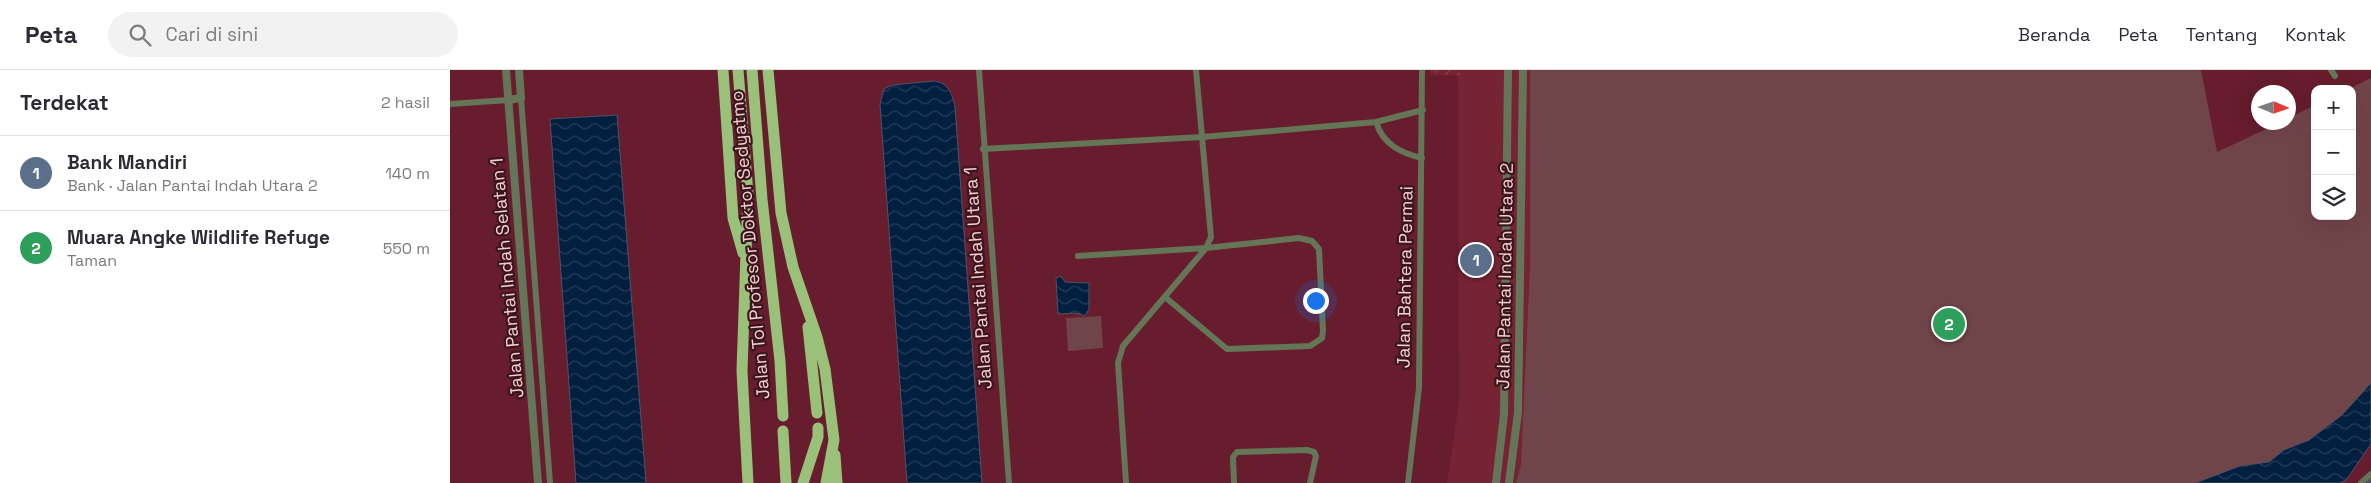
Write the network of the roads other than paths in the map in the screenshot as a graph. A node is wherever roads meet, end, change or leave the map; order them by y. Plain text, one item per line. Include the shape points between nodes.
1 (506, 70) edge
2 (519, 70) edge
3 (723, 70) edge
4 (738, 70) edge
5 (752, 70) edge
6 (768, 70) edge
7 (979, 70) edge
8 (1196, 70) edge
9 (1422, 70) edge
10 (1508, 70) edge
11 (1523, 70) edge
12 (521, 98) junction
13 (508, 100) junction
14 (450, 104) edge
15 (1422, 110) junction
16 (1376, 122) junction
17 (1202, 136) junction
18 (983, 149) junction
19 (1422, 158) junction
20 (1206, 248) junction
21 (1078, 256) dead end
22 (746, 262) junction
23 (1165, 297) junction
24 (805, 303) junction
25 (817, 413) dead end
26 (783, 416) dead end
27 (818, 428) dead end
28 (783, 431) dead end
29 (834, 440) junction
30 (2371, 474) edge
31 (538, 483) edge
32 (550, 483) edge
33 (748, 483) edge
34 (786, 483) edge
35 (803, 483) edge
36 (826, 483) edge
37 (837, 483) edge
38 (1009, 483) edge
39 (1126, 483) edge
40 (1234, 483) edge
41 (1310, 483) edge
42 (1408, 483) edge
43 (1496, 483) edge
44 (1510, 483) edge
45 (2361, 483) edge

1 - 13 street, Jalan Pantai Indah Selatan 1
2 - 12 street, Jalan Pantai Indah Selatan 1
3 - 22 highway, Jalan Tol Profesor Doktor Sedyatmo via 733,218
4 - 22 highway, Jalan Tol Profesor Doktor Sedyatmo via 748,194
5 - 26 highway, Jalan Tol Profesor Doktor Sedyatmo
6 - 24 highway, Jalan Tol Profesor Doktor Sedyatmo via 781,213 792,267
7 - 18 street, Jalan Pantai Indah Utara 1
8 - 17 street
9 - 15 street, Jalan Bahtera Permai
10 - 43 street, Jalan Pantai Indah Utara 2 via 1504,414
11 - 44 street, Jalan Pantai Indah Utara 2 via 1518,412
12 - 13 street
12 - 32 street, Jalan Pantai Indah Selatan 1
13 - 14 street
13 - 31 street, Jalan Pantai Indah Selatan 1
15 - 16 street
15 - 19 street, Jalan Bahtera Permai
16 - 17 street
16 - 19 street via 1389,145 1406,155
17 - 18 street
17 - 20 street via 1211,237
18 - 38 street, Jalan Pantai Indah Utara 1
19 - 42 street, Jalan Bahtera Permai via 1419,388
20 - 21 street
20 - 23 street
20 - 23 street via 1299,238 1312,240 1319,249 1322,338 1310,346 1227,349
22 - 33 highway, Jalan Tol Profesor Doktor Sedyatmo via 742,381
23 - 39 street via 1123,346 1118,363
24 - 25 highway
24 - 29 highway, Jalan Tol Profesor Doktor Sedyatmo via 825,370
27 - 35 highway
28 - 34 highway
29 - 36 highway, Jalan Tol Profesor Doktor Sedyatmo
29 - 37 highway
30 - 45 street
40 - 41 street via 1232,457 1237,452 1307,450 1316,456

